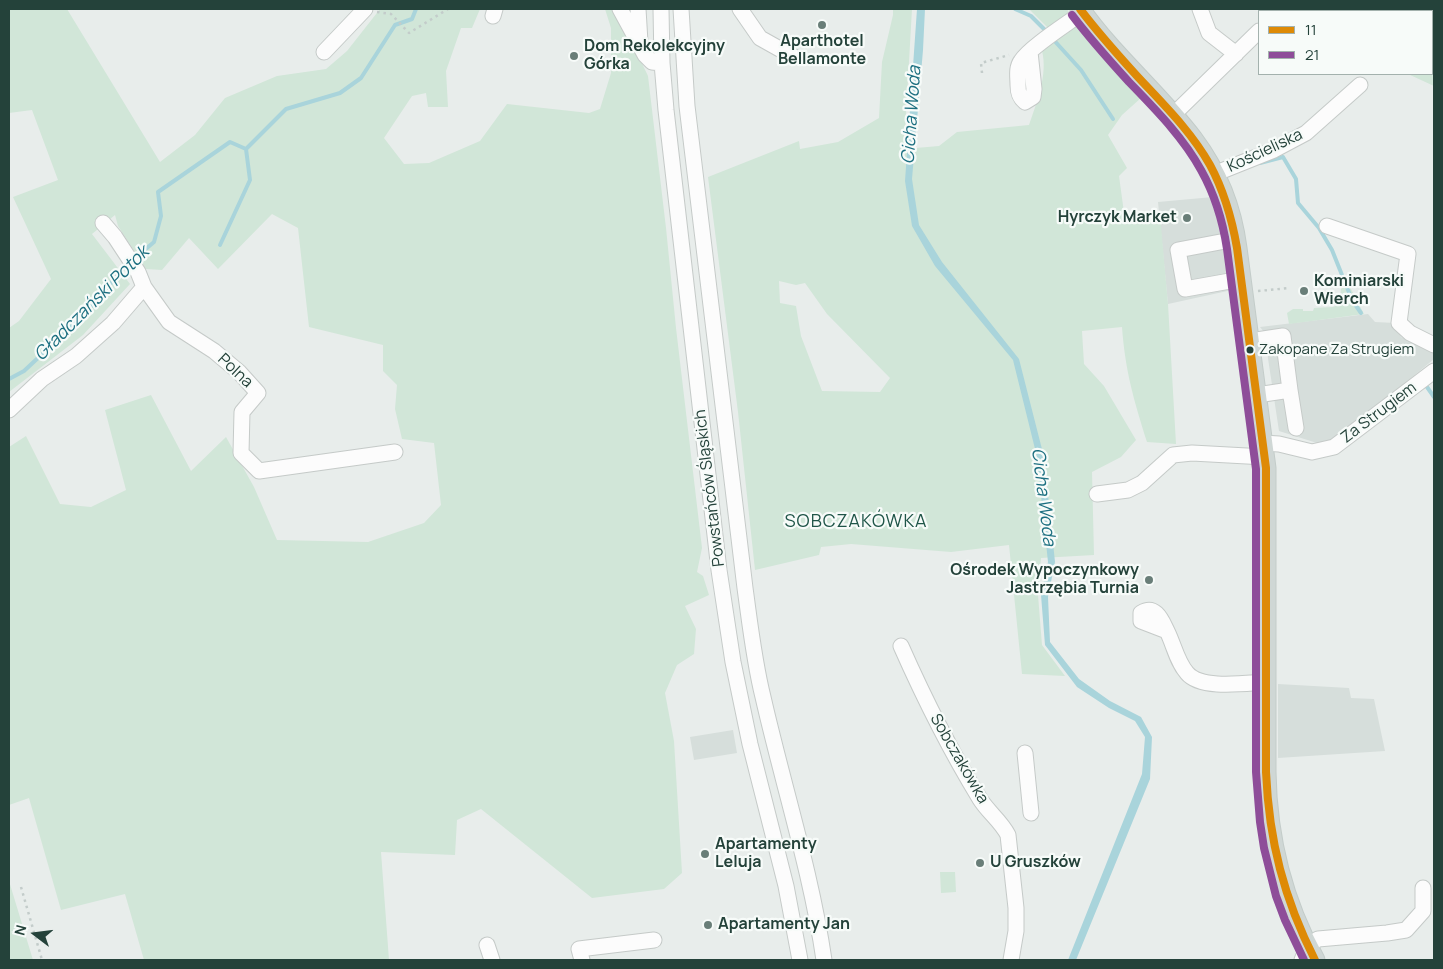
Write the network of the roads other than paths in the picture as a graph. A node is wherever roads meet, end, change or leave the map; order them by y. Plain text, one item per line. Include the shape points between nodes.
1 (365, 9) edge
2 (620, 9) edge
3 (638, 9) edge
4 (661, 9) edge
5 (681, 9) edge
6 (740, 9) edge
7 (1200, 9) edge
8 (1077, 15) edge
9 (1258, 32) edge
10 (641, 48) junction
11 (324, 52) dead end
12 (1030, 52) road end
13 (1236, 54) junction
14 (794, 56) dead end
15 (662, 63) junction
16 (1360, 85) dead end
17 (1173, 115) junction
18 (1214, 174) junction
19 (103, 223) dead end
20 (1327, 226) dead end
21 (1236, 239) junction
22 (141, 280) junction
23 (1248, 285) junction
24 (1250, 340) junction
25 (1434, 345) edge
26 (1426, 377) edge
27 (1290, 390) junction
28 (1257, 395) junction
29 (9, 410) edge
30 (1296, 428) dead end
31 (1264, 450) junction
32 (394, 452) dead end
33 (1097, 494) dead end
34 (1167, 631) dead end
35 (901, 646) dead end
36 (1266, 682) junction
37 (1025, 752) dead end
38 (1031, 813) dead end
39 (1423, 888) dead end
40 (654, 940) dead end
41 (487, 945) dead end
42 (1308, 955) edge
43 (492, 960) edge
44 (582, 960) edge
45 (800, 960) edge
46 (824, 960) edge
47 (1012, 960) edge

1 - 11 street
2 - 10 street
3 - 10 street
4 - 15 street, Powstańców Śląskich
5 - 46 street via 686,106 755,656 807,871
6 - 14 street via 760,38
7 - 13 street via 1209,33
8 - 12 street
8 - 17 main road, Kościeliska
9 - 13 street
10 - 15 street via 652,62
13 - 17 street
15 - 45 street, Powstańców Śląskich via 718,560 733,662 786,886
16 - 18 street, Kościeliska via 1306,133 1274,150
17 - 18 main road, Kościeliska
18 - 21 main road, Kościeliska via 1228,207
19 - 22 street, Polna
20 - 25 street via 1408,254 1400,323
21 - 23 main road, Kościeliska
21 - 23 street via 1178,250 1185,289
22 - 29 street via 113,323 76,356 42,379
22 - 32 street, Polna via 169,322 239,372 258,393 242,412 241,453 259,471
23 - 24 main road, Kościeliska
24 - 27 street via 1283,336
24 - 28 main road, Kościeliska
26 - 31 street, Za Strugiem via 1334,447 1312,452 1279,444
27 - 28 street
27 - 30 street
28 - 31 main road, Kościeliska
31 - 33 street, Za Strugiem via 1172,455 1142,483 1128,490
31 - 36 main road, Kościeliska
34 - 36 street via 1180,662 1194,679 1222,684
35 - 47 street, Sobczakówka via 935,718 981,800 1008,835 1016,908
36 - 42 main road, Kościeliska via 1266,785 1270,829 1287,898
37 - 38 street
39 - 42 street via 1423,911 1406,930 1318,939
40 - 44 street via 579,949
41 - 43 street

